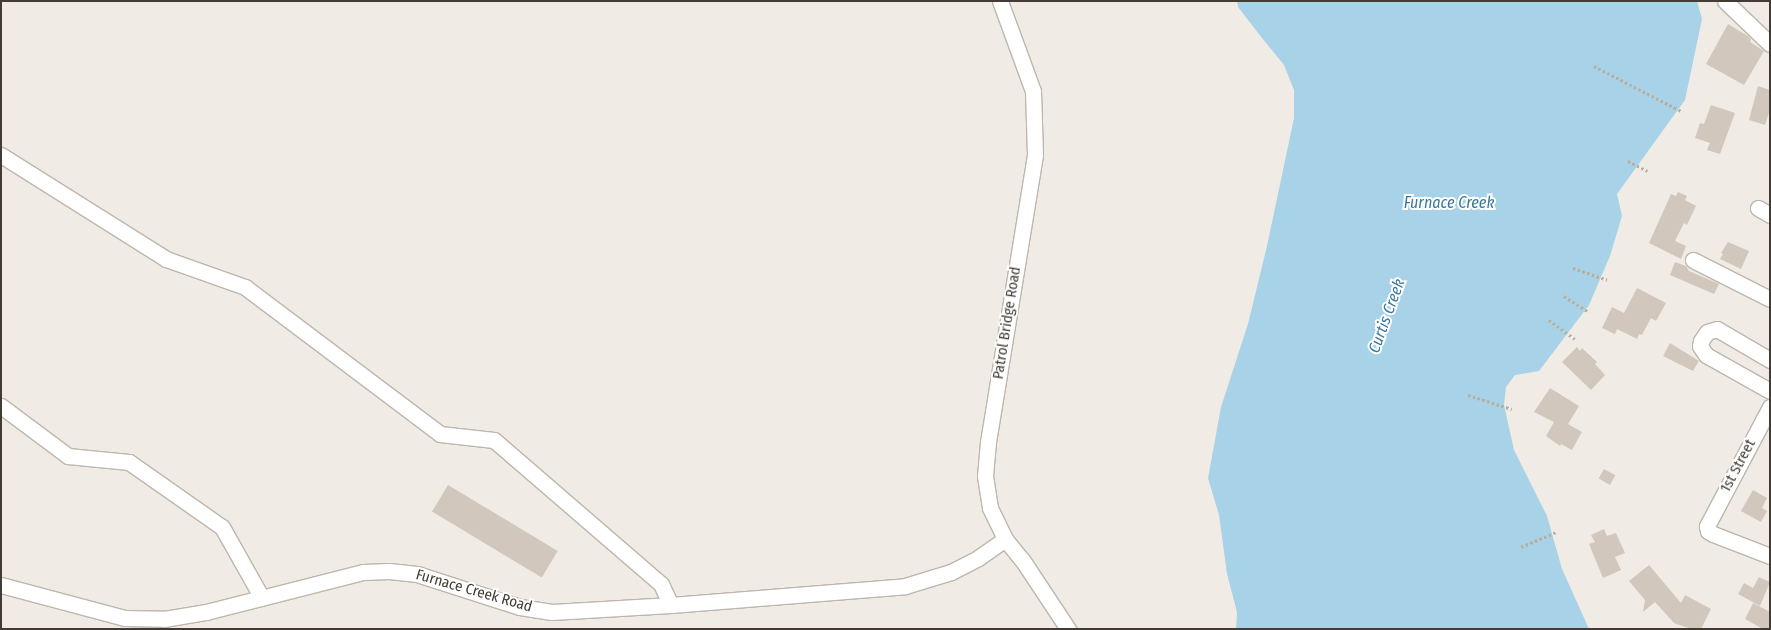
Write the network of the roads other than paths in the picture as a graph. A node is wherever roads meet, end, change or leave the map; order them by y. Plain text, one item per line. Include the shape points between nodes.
1 (1000, 1) edge
2 (1724, 1) edge
3 (1770, 44) edge
4 (1, 155) edge
5 (1694, 260) dead end
6 (1770, 298) edge
7 (1770, 360) edge
8 (1770, 391) edge
9 (1, 406) edge
10 (1770, 407) edge
11 (1005, 539) junction
12 (1770, 556) edge
13 (1, 585) edge
14 (262, 598) junction
15 (671, 605) junction
16 (1068, 629) edge

1 - 11 street, Patrol Bridge Road via 1033,91 1036,113 1035,155 985,476 990,508
2 - 3 street
4 - 15 street via 166,259 245,287 440,434 494,440 661,584
5 - 6 street
7 - 8 street via 1717,328 1707,332 1700,341 1706,356
9 - 14 street via 68,456 129,462 222,527
10 - 12 street, 1st Street via 1707,526 1712,534
11 - 15 street, Furnace Creek Road via 951,572 905,586
11 - 16 street, Patrol Bridge Road
13 - 14 street, Furnace Creek Road via 125,618 164,619
14 - 15 street, Furnace Creek Road via 363,572 389,571 417,574 520,607 552,612

